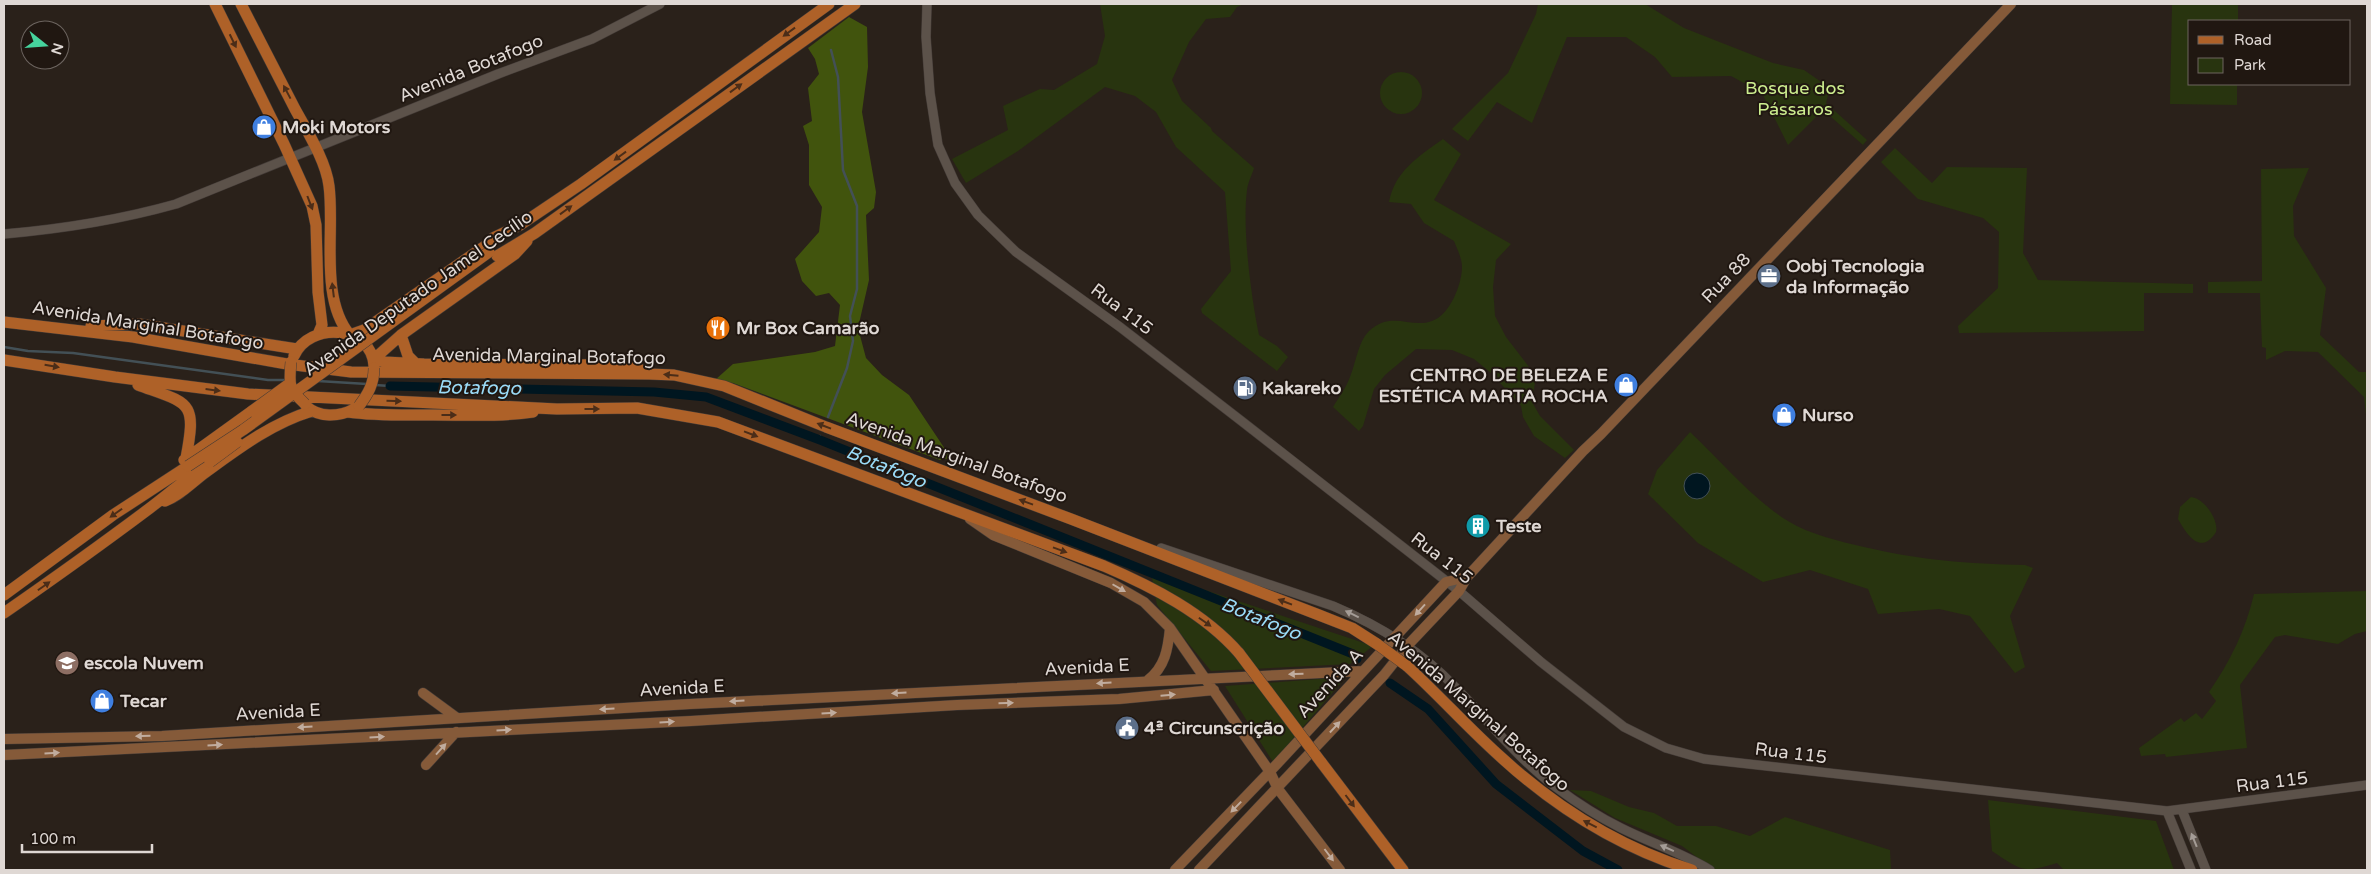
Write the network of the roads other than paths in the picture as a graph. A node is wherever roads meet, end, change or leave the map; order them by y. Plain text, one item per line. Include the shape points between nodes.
1 (215, 4) edge
2 (241, 4) edge
3 (660, 4) edge
4 (829, 4) edge
5 (855, 4) edge
6 (927, 4) edge
7 (2011, 4) edge
8 (316, 148) junction
9 (291, 158) junction
10 (520, 225) junction
11 (535, 232) junction
12 (4, 234) edge
13 (493, 254) junction
14 (4, 322) edge
15 (57, 327) junction
16 (320, 332) junction
17 (350, 334) junction
18 (402, 335) junction
19 (297, 349) junction
20 (4, 360) edge
21 (374, 363) junction
22 (415, 363) junction
23 (649, 374) junction
24 (115, 378) junction
25 (289, 384) junction
26 (309, 408) junction
27 (557, 409) junction
28 (348, 412) junction
29 (187, 462) junction
30 (152, 506) junction
31 (965, 515) junction
32 (1071, 518) junction
33 (1467, 577) junction
34 (1446, 582) junction
35 (1459, 591) junction
36 (4, 595) edge
37 (4, 614) edge
38 (1170, 628) junction
39 (1395, 638) junction
40 (1408, 645) junction
41 (1362, 671) junction
42 (1205, 678) junction
43 (1148, 680) junction
44 (1214, 690) junction
45 (423, 693) dead end
46 (457, 718) junction
47 (456, 732) junction
48 (4, 739) edge
49 (4, 756) edge
50 (426, 765) dead end
51 (1270, 772) junction
52 (2367, 786) edge
53 (1278, 788) junction
54 (2182, 810) junction
55 (2167, 811) junction
56 (1176, 870) edge
57 (1199, 870) edge
58 (1340, 870) edge
59 (1403, 870) edge
60 (1692, 870) edge
61 (1710, 870) edge
62 (2191, 870) edge
63 (2206, 870) edge

1 -> 9 main road
8 -> 2 main road
3 - 8 street, Avenida Botafogo via 592,39
4 -> 10 main road, Avenida Deputado Jamel Cecílio
11 -> 5 main road, Avenida Deputado Jamel Cecílio
6 - 34 street, Rua 115 via 931,103 938,145 955,183 978,215 1016,252 1120,327
7 - 33 main road, Rua 88 via 1582,451
8 - 9 street, Avenida Botafogo
17 -> 8 main road via 336,309 329,185
9 - 12 street, Avenida Botafogo via 176,204 129,217
9 -> 16 main road via 312,206 316,225
10 - 13 main road, Avenida Deputado Jamel Cecílio
10 - 17 main road, Avenida Deputado Jamel Cecílio via 493,238 364,330
11 - 13 main road, Avenida Deputado Jamel Cecílio
11 - 18 main road via 515,254
13 - 29 main road, Avenida Deputado Jamel Cecílio, bridge via 243,430
13 - 30 main road, Avenida Deputado Jamel Cecílio, bridge via 181,481
14 - 15 main road, Avenida Marginal Botafogo
15 - 19 main road via 139,324
15 - 23 main road, Avenida Marginal Botafogo via 351,372
16 - 17 main road
16 - 19 main road
17 - 21 main road via 367,345
18 - 21 main road
18 - 22 main road via 408,356
19 - 25 main road, bridge via 291,362
20 -> 24 main road
21 - 22 main road
21 - 28 main road, bridge via 374,378 369,392 359,406
22 - 23 main road via 631,365
32 -> 23 main road, Avenida Marginal Botafogo via 724,386 674,375
24 -> 27 main road via 248,394
24 - 29 main road via 176,399 187,408 192,416
25 - 26 main road, bridge via 292,392
25 - 29 main road, bridge
26 - 28 main road via 330,415
26 - 30 main road via 276,424 175,497
28 -> 27 main road via 366,415 514,415
27 -> 31 main road via 637,408 718,422
29 -> 36 main road, Avenida Deputado Jamel Cecílio
37 -> 30 main road, Avenida Deputado Jamel Cecílio
31 -> 38 main road via 993,535 1111,583 1144,602
31 -> 59 main road, bridge via 1142,582 1225,637
39 -> 32 street, Avenida Marginal Botafogo via 1333,606
60 -> 32 main road, Avenida Marginal Botafogo, bridge via 1577,818 1501,758 1407,666 1352,628
33 - 34 main road
33 - 35 main road, Rua 88
34 - 35 street, Rua 115
34 -> 39 main road, Avenida A
35 - 40 main road, Avenida A
35 - 55 street, Rua 115 via 1541,662 1624,727 1686,755 1801,771
38 - 42 main road
38 - 43 main road via 1164,661
39 - 40 street, Avenida Marginal Botafogo
39 - 41 main road, Avenida A
53 -> 40 main road, Avenida A
61 -> 40 street, Avenida Marginal Botafogo via 1622,828 1557,788 1454,685
41 -> 42 main road, Avenida E
41 - 51 main road, Avenida A
42 - 43 main road, Avenida E
42 - 44 main road
43 -> 46 main road, Avenida E
47 -> 44 main road, Avenida E via 1119,699
44 - 51 main road
45 - 46 main road
46 -> 48 main road, Avenida E via 162,736
49 -> 47 main road, Avenida E
50 -> 47 main road
51 - 53 main road
51 -> 56 main road, Avenida A
52 - 54 street, Rua 115
53 - 57 main road, Avenida A
53 -> 58 main road
54 - 55 street, Rua 115
63 -> 54 street
55 - 62 street

